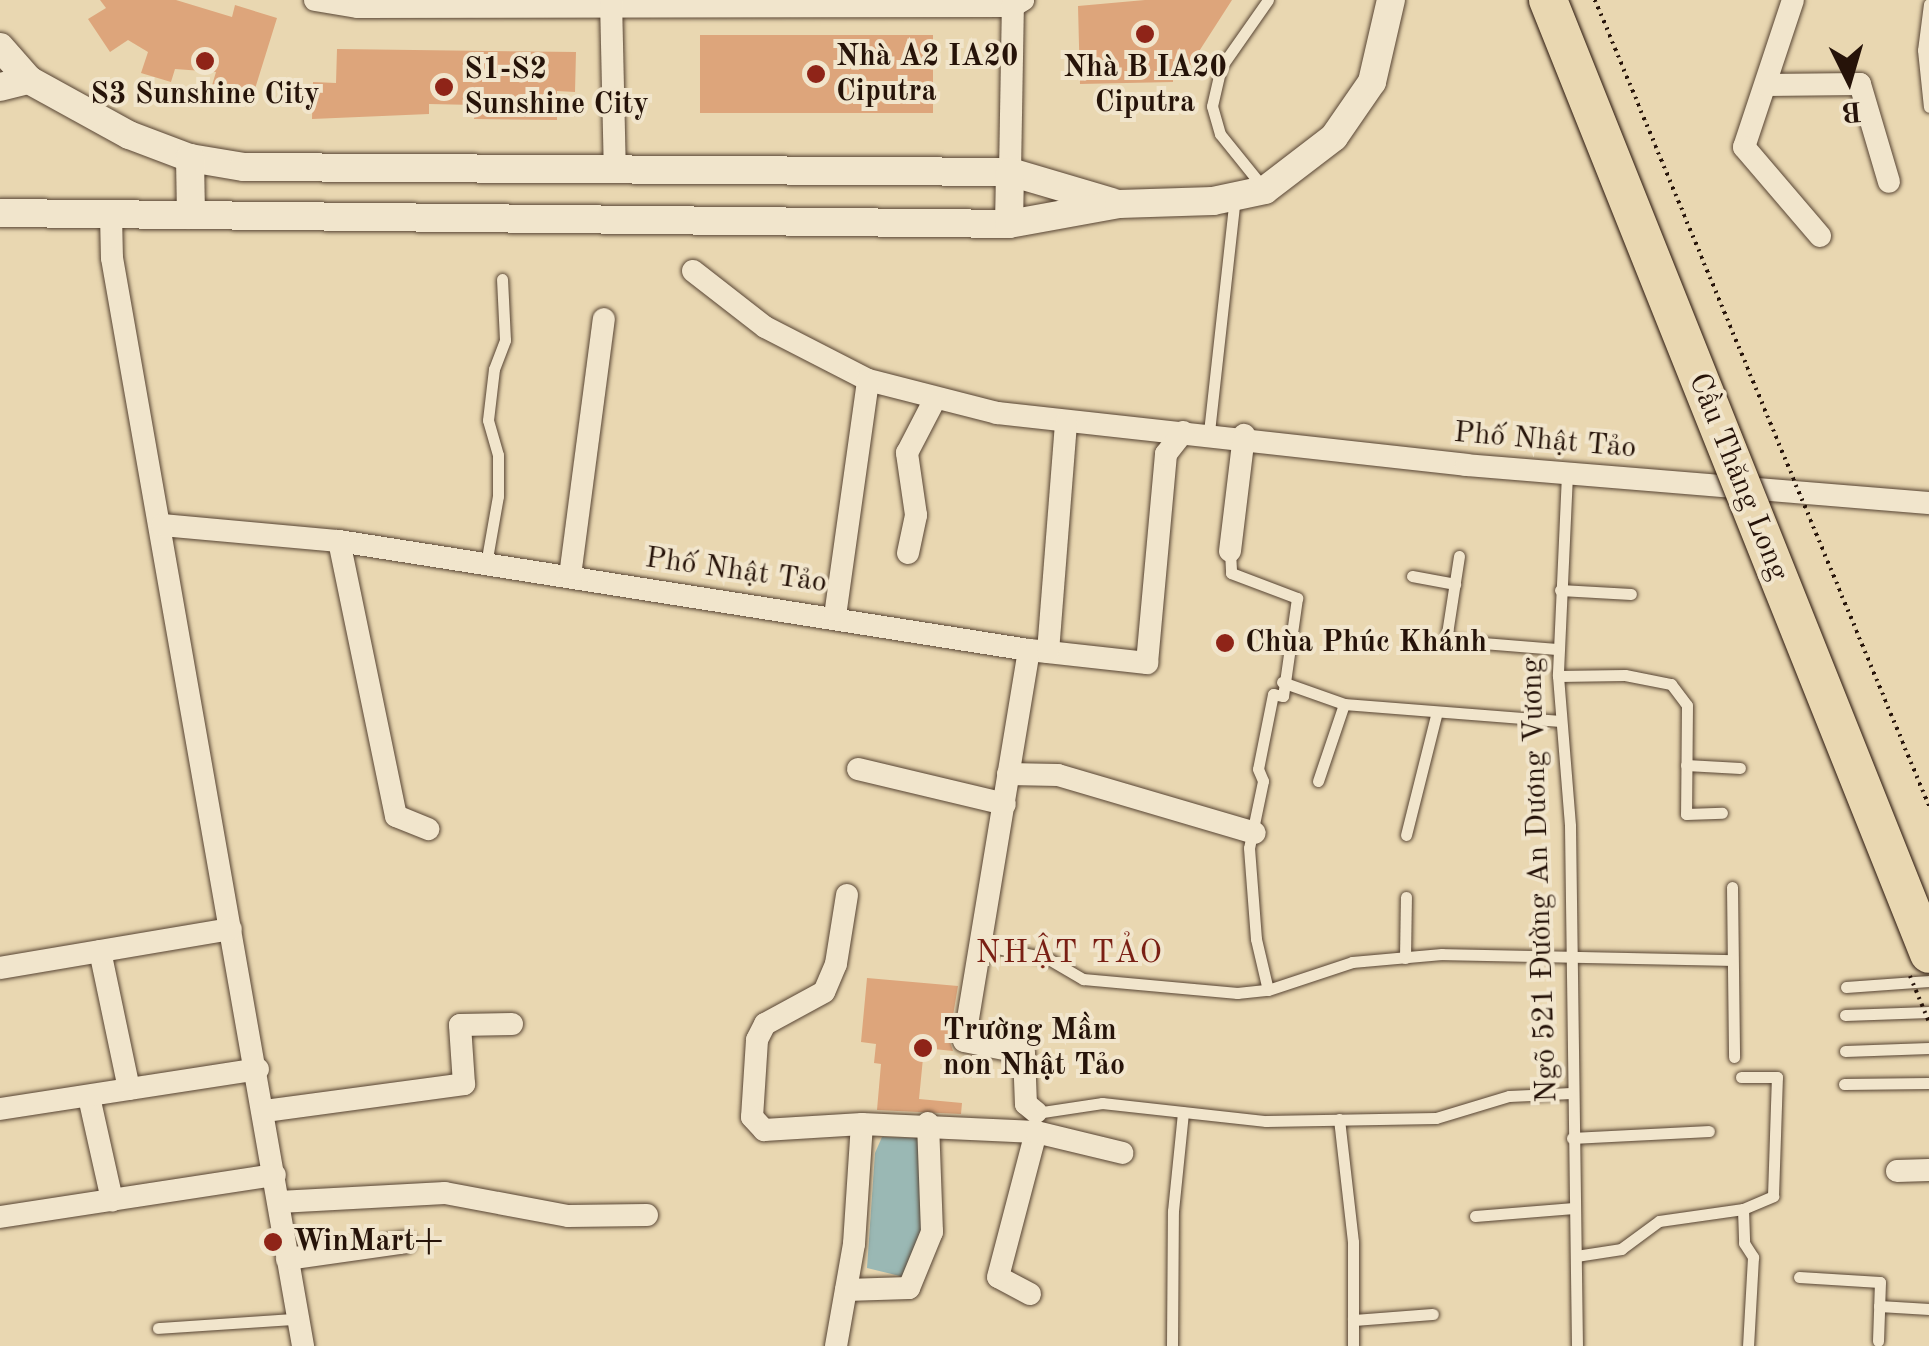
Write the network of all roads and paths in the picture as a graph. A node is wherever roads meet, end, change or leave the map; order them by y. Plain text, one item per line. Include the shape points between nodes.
1 (315, 0) edge
2 (1268, 0) edge
3 (1548, 0) edge
4 (1595, 0) edge
5 (1793, 0) edge
6 (612, 2) edge
7 (1018, 3) edge
8 (1929, 4) edge
9 (1385, 7) edge
10 (0, 46) edge
11 (1926, 48) edge
12 (29, 80) junction
13 (1766, 85) junction
14 (0, 87) edge
15 (1929, 107) edge
16 (190, 158) junction
17 (616, 170) junction
18 (1010, 172) junction
19 (1889, 182) dead end
20 (1265, 190) junction
21 (1235, 196) junction
22 (1119, 204) junction
23 (0, 213) edge
24 (111, 215) junction
25 (191, 215) junction
26 (1009, 224) junction
27 (1820, 236) dead end
28 (694, 272) dead end
29 (502, 280) dead end
30 (604, 319) dead end
31 (868, 380) junction
32 (935, 398) junction
33 (1066, 423) junction
34 (1183, 432) junction
35 (1209, 432) junction
36 (1244, 436) junction
37 (1567, 474) junction
38 (1724, 489) junction
39 (1929, 503) edge
40 (162, 526) junction
41 (340, 540) junction
42 (1230, 551) joint
43 (908, 553) dead end
44 (1459, 556) dead end
45 (486, 564) junction
46 (570, 576) junction
47 (1412, 576) dead end
48 (1455, 584) junction
49 (1560, 590) junction
50 (1631, 594) dead end
51 (835, 616) junction
52 (1557, 649) junction
53 (1038, 651) junction
54 (1558, 676) junction
55 (1282, 682) junction
56 (1344, 704) junction
57 (1436, 716) junction
58 (1560, 721) junction
59 (1686, 765) junction
60 (1740, 768) dead end
61 (858, 769) dead end
62 (1008, 774) junction
63 (1318, 780) dead end
64 (1005, 804) junction
65 (1929, 806) edge
66 (1722, 814) dead end
67 (429, 828) dead end
68 (1254, 833) junction
69 (1406, 836) dead end
70 (1732, 887) dead end
71 (846, 895) dead end
72 (1406, 897) dead end
73 (231, 929) junction
74 (977, 944) junction
75 (100, 951) junction
76 (1568, 954) junction
77 (1929, 955) edge
78 (1405, 958) junction
79 (1728, 960) junction
80 (0, 968) edge
81 (1929, 980) edge
82 (1846, 986) dead end
83 (1268, 990) junction
84 (1929, 1012) edge
85 (1844, 1014) dead end
86 (512, 1024) dead end
87 (1929, 1048) edge
88 (1845, 1052) dead end
89 (1734, 1057) dead end
90 (258, 1069) junction
91 (1741, 1077) dead end
92 (1844, 1084) dead end
93 (1929, 1084) edge
94 (129, 1090) junction
95 (1571, 1093) junction
96 (89, 1097) junction
97 (0, 1108) edge
98 (265, 1111) junction
99 (1183, 1112) junction
100 (1339, 1119) junction
101 (1036, 1122) junction
102 (928, 1123) junction
103 (862, 1124) junction
104 (1710, 1131) dead end
105 (1572, 1138) junction
106 (1123, 1153) dead end
107 (1929, 1170) edge
108 (1897, 1171) dead end
109 (275, 1176) junction
110 (112, 1200) junction
111 (278, 1202) junction
112 (1574, 1208) junction
113 (1743, 1209) junction
114 (647, 1214) dead end
115 (1476, 1216) dead end
116 (0, 1217) edge
117 (406, 1242) dead end
118 (1576, 1256) junction
119 (287, 1259) junction
120 (1799, 1277) dead end
121 (846, 1290) junction
122 (1030, 1294) dead end
123 (1880, 1306) junction
124 (1929, 1308) edge
125 (1432, 1314) dead end
126 (295, 1319) junction
127 (1353, 1320) junction
128 (158, 1328) dead end
129 (1878, 1341) dead end
130 (302, 1346) edge
131 (836, 1346) edge
132 (1172, 1346) edge
133 (1353, 1346) edge
134 (1578, 1346) edge
135 (1748, 1346) edge

1 - 6 street via 358,7
2 - 20 lane via 1221,67 1212,106 1220,134
3 - 77 highway, Cầu Thăng Long, bridge
4 - 65 path, bridge
5 - 13 street
6 - 7 street
6 - 17 street
7 - 18 street
8 - 11 lane
9 - 20 street via 1372,82 1334,137
10 - 12 street
11 - 15 lane
12 - 14 street
12 - 16 street via 129,135
13 - 19 street via 1860,84
13 - 27 street via 1744,147
16 - 17 street via 244,166
16 - 25 street
17 - 18 street
18 - 22 street
18 - 26 street
20 - 21 street
21 - 22 street
21 - 35 lane
22 - 26 street
23 - 24 street
24 - 25 street
24 - 40 street via 112,258
25 - 26 street
28 - 31 street via 764,327
29 - 45 lane via 506,340 494,369 488,420 498,455 498,496
30 - 46 street
31 - 32 street
31 - 51 street
32 - 33 street
32 - 43 street via 907,453 916,514
33 - 34 street
33 - 53 street
34 - 35 street, Phố Nhật Tảo
34 - 53 street, Phố Nhật Tảo via 1166,454 1147,662
35 - 36 street, Phố Nhật Tảo
36 - 37 street, Phố Nhật Tảo
36 - 42 street
37 - 38 street, Phố Nhật Tảo
37 - 49 lane, Ngõ 521 Đường An Dương Vương
38 - 39 street, Phố Nhật Tảo
38 - 77 street via 1900,920
40 - 41 street, Phố Nhật Tảo
40 - 73 street
41 - 45 street, Phố Nhật Tảo
41 - 67 street via 396,816
42 - 55 lane via 1231,573 1297,598
44 - 48 lane
45 - 46 street, Phố Nhật Tảo
46 - 51 street, Phố Nhật Tảo
47 - 48 lane
48 - 52 lane via 1446,640
49 - 50 lane
49 - 52 lane, Ngõ 521 Đường An Dương Vương
51 - 53 street, Phố Nhật Tảo
52 - 54 lane, Ngõ 521 Đường An Dương Vương
53 - 62 street
54 - 58 lane, Ngõ 521 Đường An Dương Vương
54 - 59 lane via 1626,675 1671,684 1686,705
55 - 56 lane
55 - 68 lane via 1283,696 1273,694 1258,770 1263,780
56 - 57 lane
56 - 63 lane
57 - 58 lane
57 - 69 lane
58 - 76 lane, Ngõ 521 Đường An Dương Vương via 1570,826
59 - 60 lane
59 - 66 lane via 1686,814
61 - 64 street
62 - 64 street
62 - 68 street via 1058,775
64 - 74 street
68 - 83 lane via 1256,939
70 - 79 lane
71 - 103 street via 836,964 824,992 765,1024 757,1040 752,1117 764,1130
72 - 78 lane
73 - 75 street
73 - 90 street
74 - 83 lane via 1047,958 1083,979
74 - 101 street via 964,1041 1024,1052 1026,1104
75 - 80 street
75 - 94 street
76 - 78 lane
76 - 79 lane
76 - 95 lane, Ngõ 521 Đường An Dương Vương
78 - 83 lane via 1352,962
79 - 89 lane
81 - 82 lane
84 - 85 lane
86 - 98 street via 460,1025 464,1084
87 - 88 lane
90 - 94 street
90 - 98 street
91 - 113 lane via 1777,1077 1773,1196
92 - 93 lane
94 - 96 street
95 - 100 lane via 1509,1096 1436,1118
95 - 105 lane, Ngõ 521 Đường An Dương Vương
96 - 97 street
96 - 110 street
98 - 109 street
99 - 100 lane
99 - 101 lane via 1102,1103
99 - 132 lane via 1173,1211
100 - 127 lane via 1353,1242
101 - 102 street
101 - 106 street
101 - 122 street via 998,1277
102 - 103 street
102 - 121 street via 932,1232 909,1288
103 - 121 street
104 - 105 lane
105 - 112 lane, Ngõ 521 Đường An Dương Vương
107 - 108 street
109 - 110 street
109 - 111 street
110 - 116 street
111 - 114 street via 445,1194 568,1216
111 - 119 street
112 - 115 lane
112 - 118 lane, Ngõ 521 Đường An Dương Vương
113 - 118 lane via 1659,1221 1621,1249
113 - 135 lane via 1744,1243 1754,1257
117 - 119 street
118 - 134 lane, Ngõ 521 Đường An Dương Vương
119 - 126 street
120 - 123 lane via 1880,1282
121 - 131 street
123 - 124 lane
123 - 129 lane
125 - 127 lane
126 - 128 lane
126 - 130 street
127 - 133 lane

